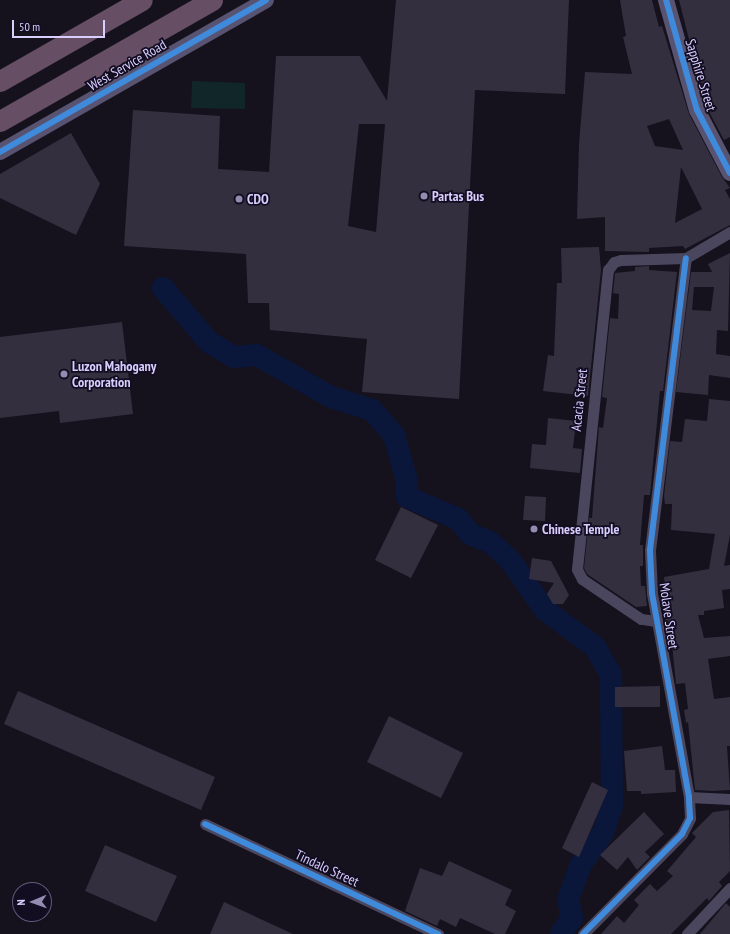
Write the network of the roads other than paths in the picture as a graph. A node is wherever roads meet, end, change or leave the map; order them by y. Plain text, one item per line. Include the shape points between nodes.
1 (142, 0) edge
2 (212, 0) edge
3 (266, 0) edge
4 (666, 0) edge
5 (0, 81) edge
6 (0, 121) edge
7 (0, 152) edge
8 (725, 152) edge
9 (730, 173) edge
10 (730, 232) edge
11 (686, 258) junction
12 (656, 620) junction
13 (689, 796) junction
14 (730, 799) edge
15 (205, 824) dead end
16 (730, 888) edge
17 (438, 934) edge
18 (583, 934) edge
19 (687, 934) edge

1 - 5 highway
2 - 6 highway
3 - 7 street, West Service Road
4 - 8 street, Sapphire Street via 697,110
8 - 9 street, Sapphire Street
10 - 11 street, Acacia Street
11 - 12 street, Molave Street via 650,550
11 - 12 street, Acacia Street via 621,260 614,262 608,270 577,569 582,579 641,619
12 - 13 street, Molave Street
13 - 14 street
13 - 18 street, Molave Street via 690,818 682,834
15 - 17 street, Tindalo Street
16 - 19 street

